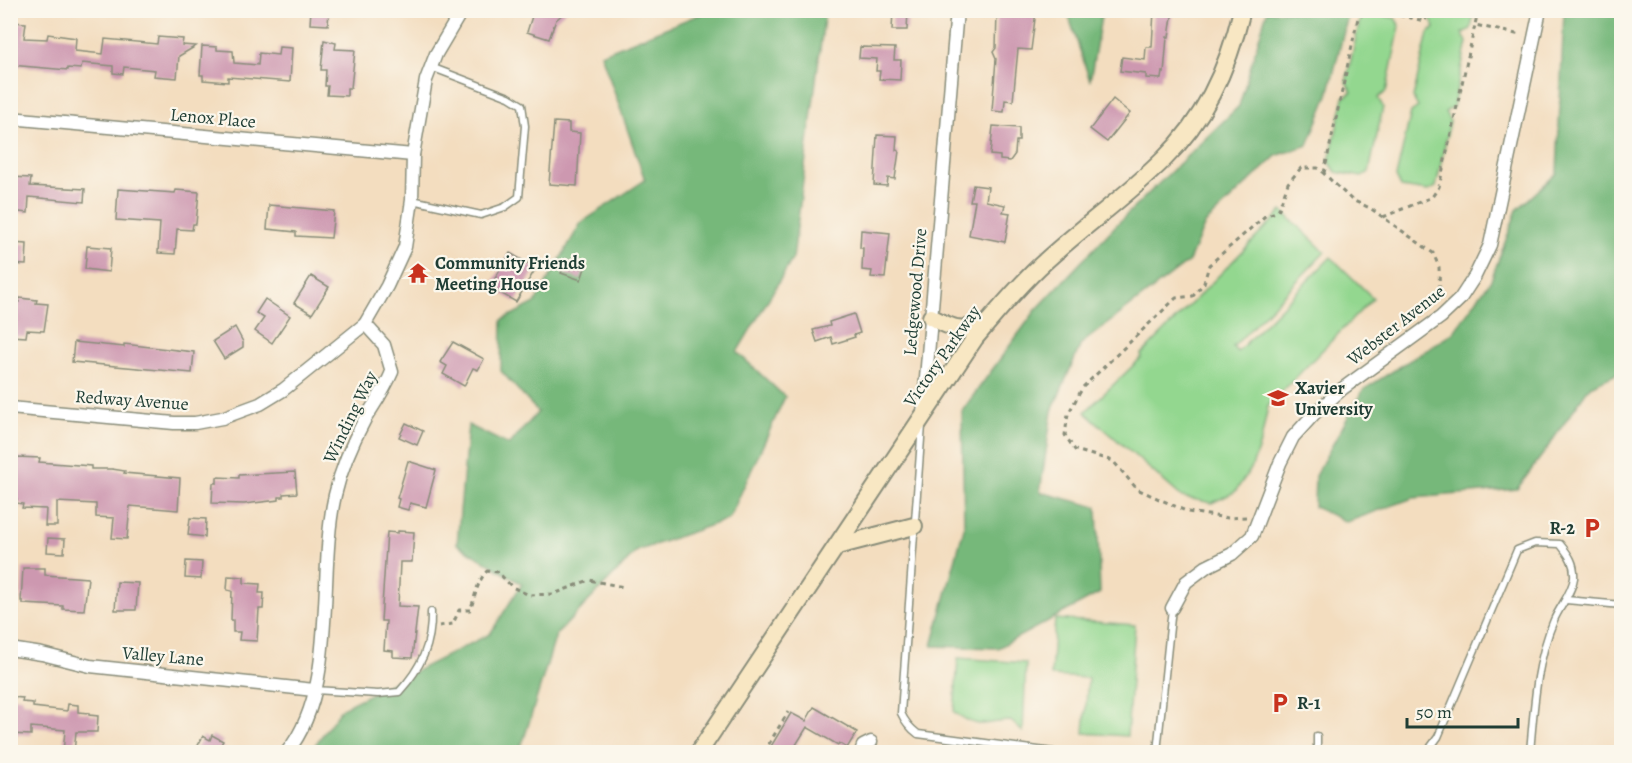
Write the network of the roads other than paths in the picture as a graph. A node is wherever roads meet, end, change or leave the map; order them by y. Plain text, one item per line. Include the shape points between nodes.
1 (462, 10) edge
2 (957, 10) edge
3 (1242, 10) edge
4 (1540, 10) edge
5 (431, 67) junction
6 (10, 118) edge
7 (413, 155) junction
8 (412, 200) junction
9 (931, 317) junction
10 (987, 323) junction
11 (365, 324) junction
12 (10, 408) edge
13 (923, 418) junction
14 (914, 526) junction
15 (837, 546) junction
16 (1566, 600) junction
17 (1622, 605) edge
18 (1172, 608) joint
19 (431, 612) dead end
20 (10, 649) edge
21 (314, 690) junction
22 (1317, 736) dead end
23 (871, 742) dead end
24 (287, 753) edge
25 (699, 753) edge
26 (861, 753) edge
27 (1053, 753) edge
28 (1157, 753) edge
29 (1319, 753) edge
30 (1427, 753) edge
31 (1530, 753) edge

1 - 5 street
2 - 9 street, Ledgewood Drive
3 - 10 street, Victory Parkway via 1220,78 1187,132 1165,159 1038,267
4 - 18 street, Webster Avenue via 1490,245 1461,299 1342,389 1293,436 1252,536 1232,554 1186,582
5 - 7 street
5 - 8 lane via 522,105 525,126 519,197 505,207 481,214
6 - 7 street, Lenox Place
7 - 8 street
8 - 11 street via 405,247
9 - 10 street via 953,329
9 - 13 street, Ledgewood Drive
10 - 13 street, Victory Parkway via 947,377
11 - 12 street, Redway Avenue via 283,390 260,404 222,418 174,423
11 - 21 street, Winding Way via 384,345 392,372 353,443 335,495 320,666
13 - 14 lane, Ledgewood Drive
13 - 15 street, Victory Parkway
14 - 15 street
14 - 27 lane, Ledgewood Drive via 901,713 904,720 918,734
15 - 25 street, Victory Parkway
16 - 17 lane
16 - 30 lane via 1574,578 1572,559 1560,544 1535,543 1517,550 1438,737
16 - 31 lane via 1554,620 1536,680
18 - 28 lane
19 - 21 lane via 425,652 415,675 399,692
20 - 21 street, Valley Lane via 90,666
21 - 24 street, Winding Way via 310,710
22 - 29 lane
23 - 26 street via 863,746

